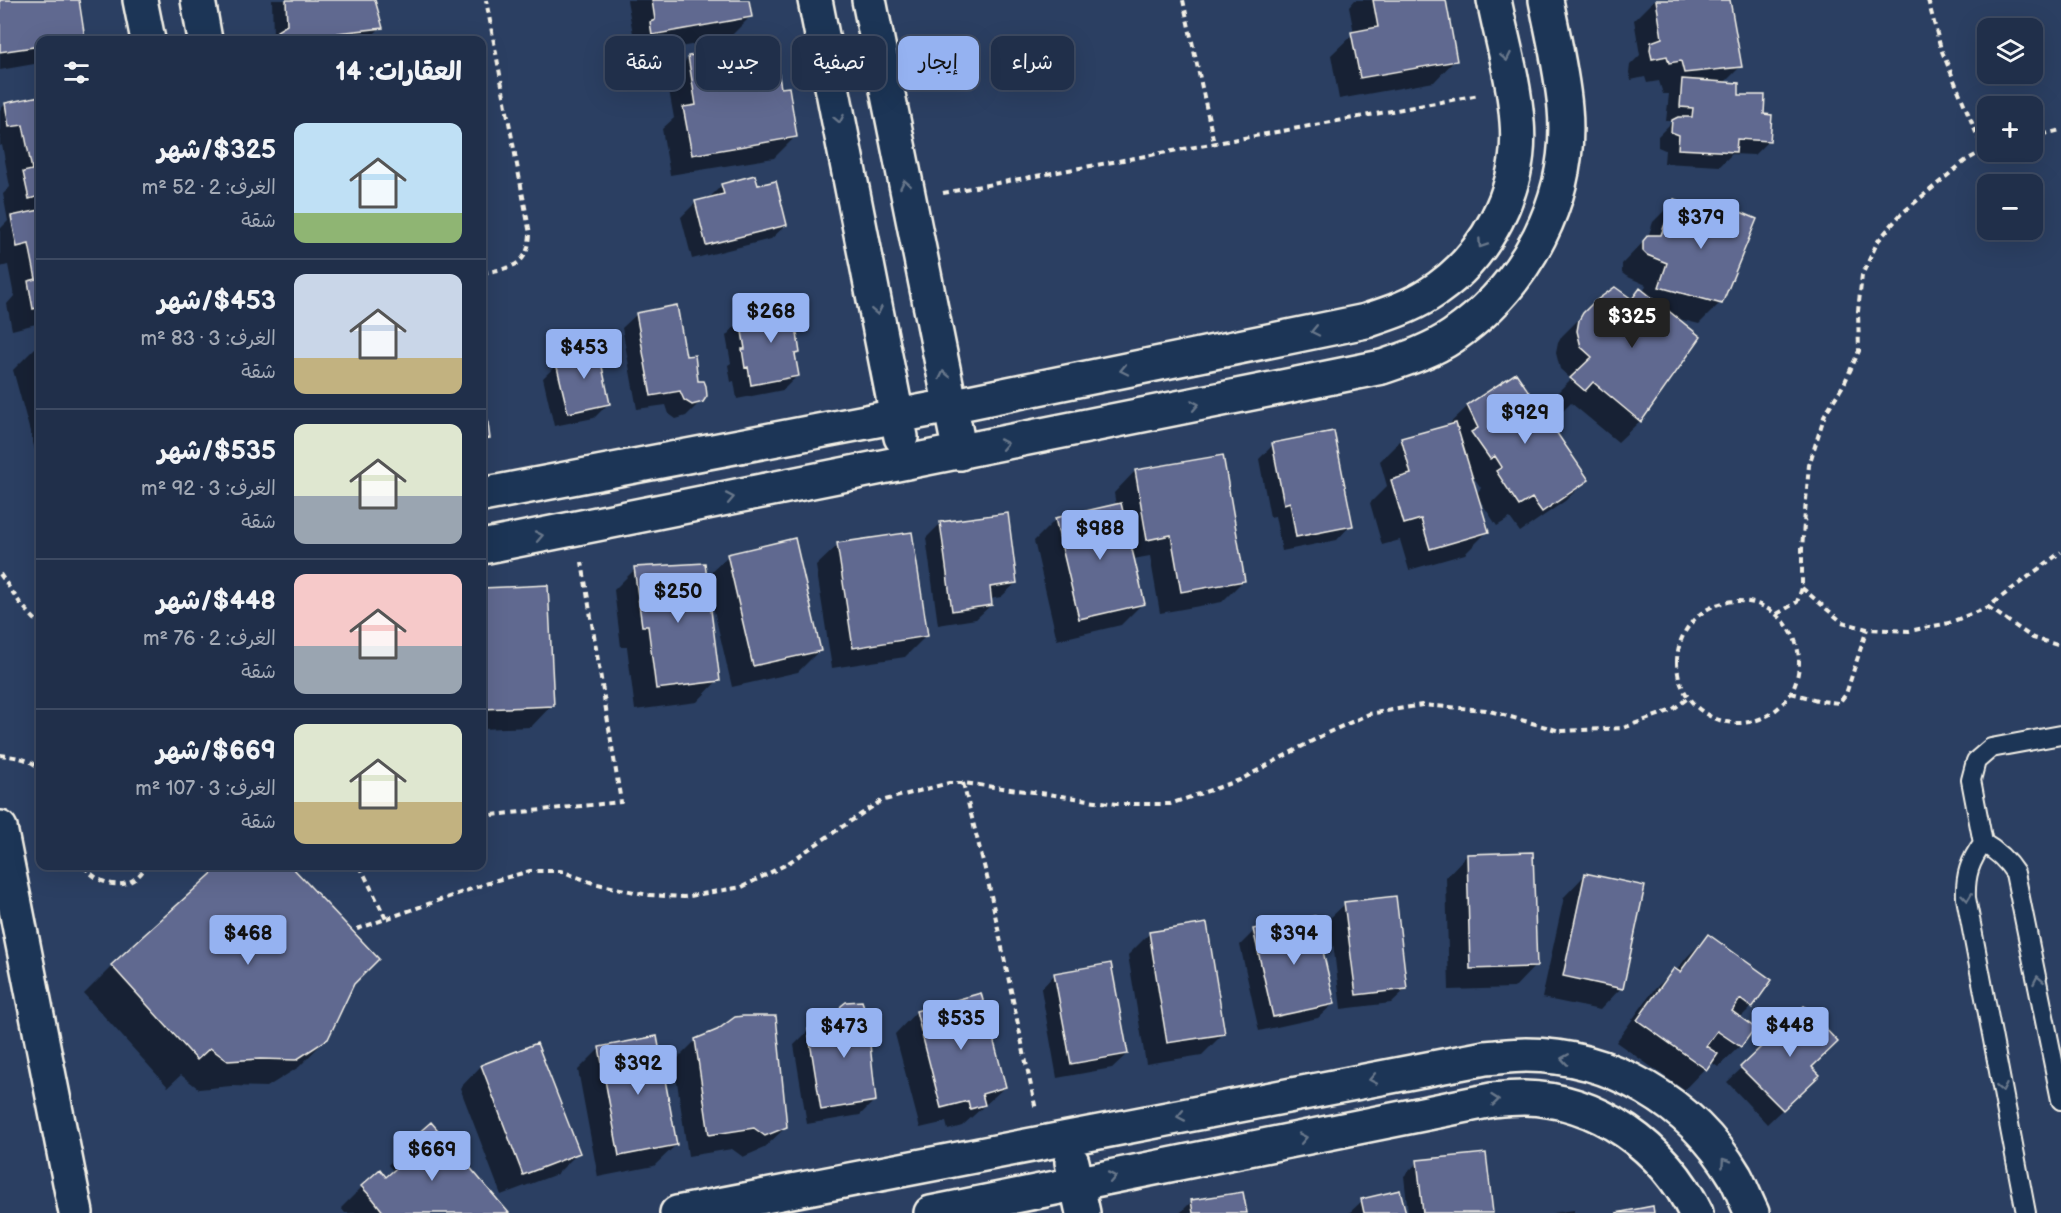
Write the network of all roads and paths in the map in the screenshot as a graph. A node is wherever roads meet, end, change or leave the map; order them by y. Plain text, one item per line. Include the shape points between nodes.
1 (140, 0) edge
2 (198, 0) edge
3 (486, 0) edge
4 (815, 0) edge
5 (869, 0) edge
6 (1183, 0) edge
7 (1494, 0) edge
8 (1546, 0) edge
9 (1928, 0) edge
10 (147, 36) edge
11 (204, 36) edge
12 (1512, 88) junction
13 (1977, 130) edge
14 (2061, 130) edge
15 (2043, 134) edge
16 (1214, 143) junction
17 (1977, 153) edge
18 (908, 200) junction
19 (486, 272) edge
20 (950, 406) junction
21 (897, 416) junction
22 (960, 453) junction
23 (906, 463) junction
24 (486, 494) edge
25 (577, 529) junction
26 (486, 546) edge
27 (2061, 552) edge
28 (0, 574) edge
29 (1802, 588) junction
30 (1988, 607) junction
31 (1777, 614) junction
32 (36, 621) edge
33 (1867, 629) junction
34 (2061, 646) edge
35 (1791, 693) junction
36 (1688, 698) junction
37 (2061, 735) edge
38 (0, 755) edge
39 (36, 765) edge
40 (963, 783) junction
41 (486, 816) edge
42 (0, 828) edge
43 (1983, 843) junction
44 (88, 870) edge
45 (143, 870) edge
46 (362, 870) edge
47 (386, 919) junction
48 (357, 930) dead end
49 (2061, 1100) edge
50 (1043, 1143) junction
51 (1080, 1198) edge
52 (1031, 1203) edge
53 (76, 1213) edge
54 (677, 1213) edge
55 (931, 1213) edge
56 (1696, 1213) edge
57 (1752, 1213) edge
58 (2026, 1213) edge

1 - 10 street
2 - 11 street
3 - 19 path via 530,234 527,252 514,267
4 -> 21 street
18 -> 5 street
6 - 16 path
7 -> 12 street
22 -> 8 street via 1382,367 1451,337 1509,286 1548,221 1559,185 1566,147 1566,109
9 - 13 path via 1941,49
12 - 16 path
12 -> 20 street via 1517,122 1510,190 1479,250 1456,275 1428,295 1398,311 1366,321
14 - 15 path
16 - 18 path
17 - 29 path via 1901,214 1878,242 1863,275 1858,311 1859,351 1825,414 1809,465
20 -> 18 street
20 - 21 street
20 - 22 street
21 - 23 street
21 - 24 street
22 - 23 street
25 -> 23 street
26 -> 25 street
25 - 41 path via 621,802
27 - 30 path
28 - 32 path
29 - 31 path via 1797,602
29 - 33 path via 1842,622
30 - 33 path via 1949,623 1909,631
30 - 34 path via 2033,639
31 - 35 path via 1797,642 1798,676
31 - 36 path via 1761,605 1726,601 1695,617 1684,631 1676,664 1679,682
33 - 35 path via 1846,694 1839,703
35 - 36 path via 1766,717 1732,723 1715,719
36 - 40 path via 1672,710 1623,728 1560,731 1486,710 1422,705 1369,714 1240,780 1170,804 1116,804
37 - 43 lane via 1991,748 1976,761 1971,780
38 - 39 path via 23,758
40 - 47 path via 949,783 881,801 785,865 742,887 684,897 648,895 593,883 561,871 530,871
40 - 50 path via 988,881
42 - 53 street
49 -> 43 lane via 2015,873 2007,860
43 -> 58 lane via 1968,868 1966,898
44 - 45 path via 101,882 113,885 136,878
46 - 47 path
47 - 48 path
50 - 51 street
50 - 52 street
50 - 54 street
57 -> 50 street via 1735,1176 1711,1142 1681,1112 1647,1088 1609,1070 1568,1059 1527,1055 1485,1058
51 - 52 street
51 -> 56 street via 1492,1100 1525,1098 1558,1102 1620,1126 1669,1169
52 - 55 street

